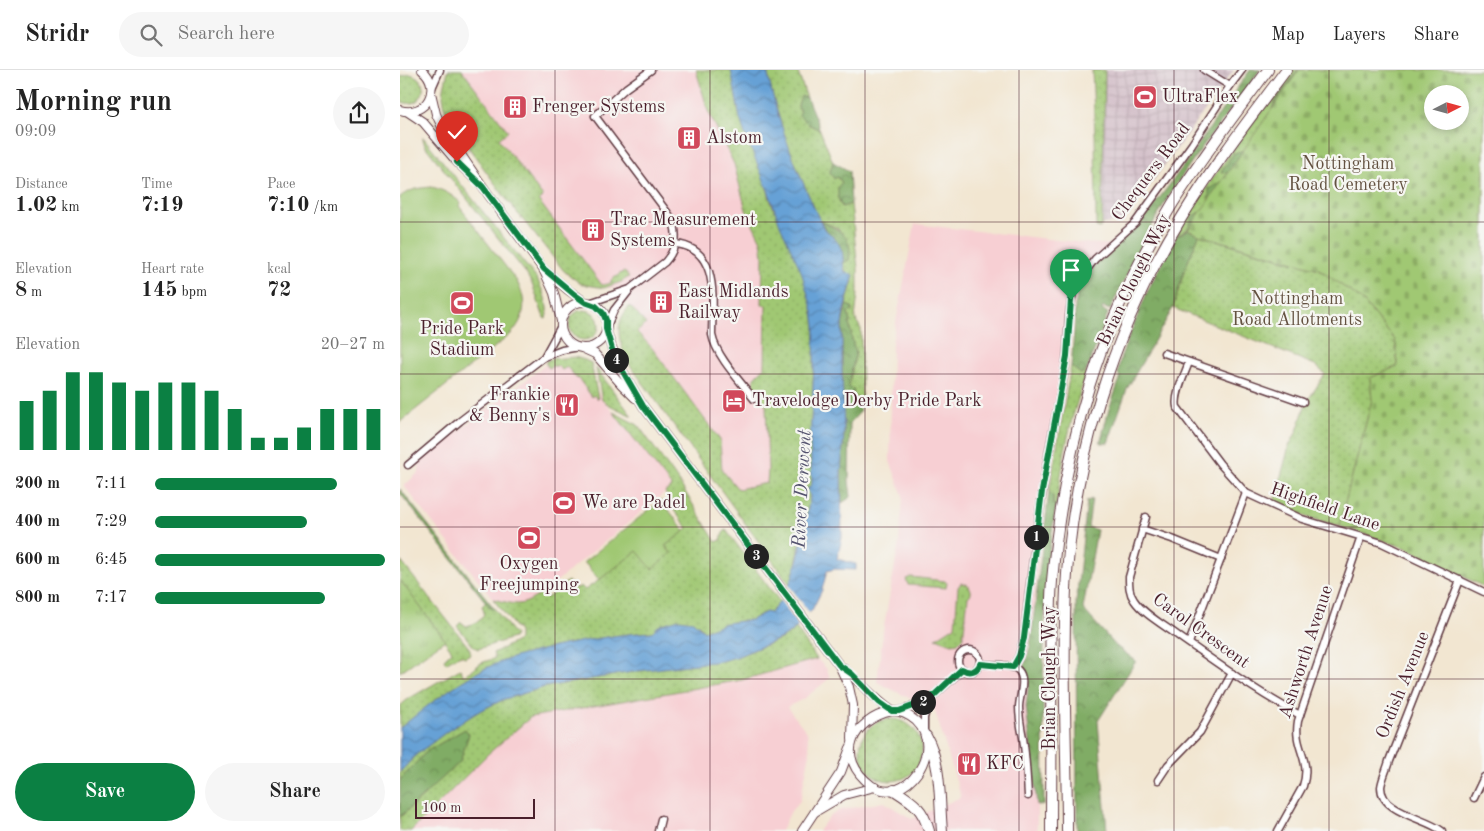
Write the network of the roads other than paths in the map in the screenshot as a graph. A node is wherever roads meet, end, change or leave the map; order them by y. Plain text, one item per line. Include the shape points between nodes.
1 (422, 70) edge
2 (440, 70) edge
3 (651, 70) edge
4 (1204, 70) edge
5 (1242, 70) edge
6 (1268, 70) edge
7 (1286, 70) edge
8 (1230, 86) junction
9 (431, 90) junction
10 (403, 112) edge
11 (483, 187) junction
12 (675, 244) junction
13 (544, 269) junction
14 (630, 290) junction
15 (587, 303) junction
16 (561, 324) junction
17 (606, 327) junction
18 (580, 348) junction
19 (1164, 353) dead end
20 (544, 357) junction
21 (1189, 362) junction
22 (754, 399) dead end
23 (1303, 402) dead end
24 (643, 406) junction
25 (408, 465) dead end
26 (1246, 494) junction
27 (1146, 517) dead end
28 (1142, 529) junction
29 (1361, 537) junction
30 (1221, 559) junction
31 (1460, 580) junction
32 (1484, 592) edge
33 (1189, 643) junction
34 (837, 663) junction
35 (980, 664) junction
36 (1013, 667) junction
37 (962, 669) junction
38 (1232, 673) junction
39 (929, 700) junction
40 (896, 711) junction
41 (1300, 715) junction
42 (925, 734) junction
43 (851, 743) junction
44 (1484, 777) edge
45 (1158, 780) dead end
46 (875, 788) junction
47 (894, 790) junction
48 (1028, 796) dead end
49 (1051, 796) junction
50 (1474, 798) dead end
51 (814, 813) junction
52 (661, 819) dead end
53 (658, 831) edge
54 (802, 831) edge
55 (929, 831) edge
56 (942, 831) edge
57 (1046, 831) edge
58 (1051, 831) edge
59 (1067, 831) edge
60 (1278, 831) edge
61 (1442, 831) edge

1 - 9 street via 429,78
2 - 9 street
3 - 12 street via 595,116 670,216 676,229
4 - 8 street
5 - 8 street, Chequers Road
6 - 49 highway, Brian Clough Way via 1212,145 1160,225 1123,298 1086,393 1062,496 1052,584
7 - 59 highway, Brian Clough Way via 1192,200 1168,241 1121,337 1093,421 1076,498 1066,590
8 - 36 street, Chequers Road via 1135,223 1077,280 1070,306 1067,356 1042,491 1024,638
9 - 10 street via 423,107
9 - 11 street via 442,127
10 - 11 street via 423,122
11 - 13 street
12 - 14 street via 665,262
12 - 22 street via 694,249 707,266 712,281 714,341
13 - 15 street
13 - 16 street
14 - 15 street
14 - 17 street
15 - 16 street via 571,306
15 - 17 street via 603,313
16 - 18 street via 565,338
16 - 20 street
17 - 18 street via 598,343
17 - 24 street via 617,362
18 - 20 street
18 - 24 street via 597,356
19 - 21 street
20 - 25 street
21 - 23 street
21 - 26 street, Highfield Lane via 1176,405
24 - 34 street
26 - 29 street, Highfield Lane via 1302,519
26 - 30 street
27 - 28 street, Carol Crescent
28 - 30 street
28 - 33 street, Carol Crescent via 1129,578 1133,598 1143,610
29 - 31 street, Highfield Lane via 1399,550
29 - 41 street, Ashworth Avenue
30 - 33 street
31 - 32 street, Highfield Lane
31 - 61 street, Ordish Avenue via 1382,781 1382,792 1394,808
33 - 38 street, Carol Crescent
34 - 40 street via 879,702
34 - 43 street via 849,687 853,705
35 - 36 street
35 - 37 street via 973,671
35 - 37 street via 976,652 964,651 958,661
36 - 48 street via 1020,672 1022,679 1019,707
37 - 39 street
38 - 41 street, Carol Crescent
38 - 45 street via 1200,732
39 - 40 street
39 - 42 street via 924,718
40 - 42 street via 916,721
40 - 43 street via 870,720
41 - 60 street, Ashworth Avenue via 1296,735 1306,776
42 - 47 street via 926,757 920,770 912,780
42 - 56 highway via 937,770
43 - 46 street via 854,764
43 - 51 street via 841,772
44 - 50 street
46 - 47 street
46 - 51 street via 844,795
47 - 55 highway via 920,810
49 - 57 highway
49 - 58 highway, Brian Clough Way
51 - 54 street
52 - 53 street

